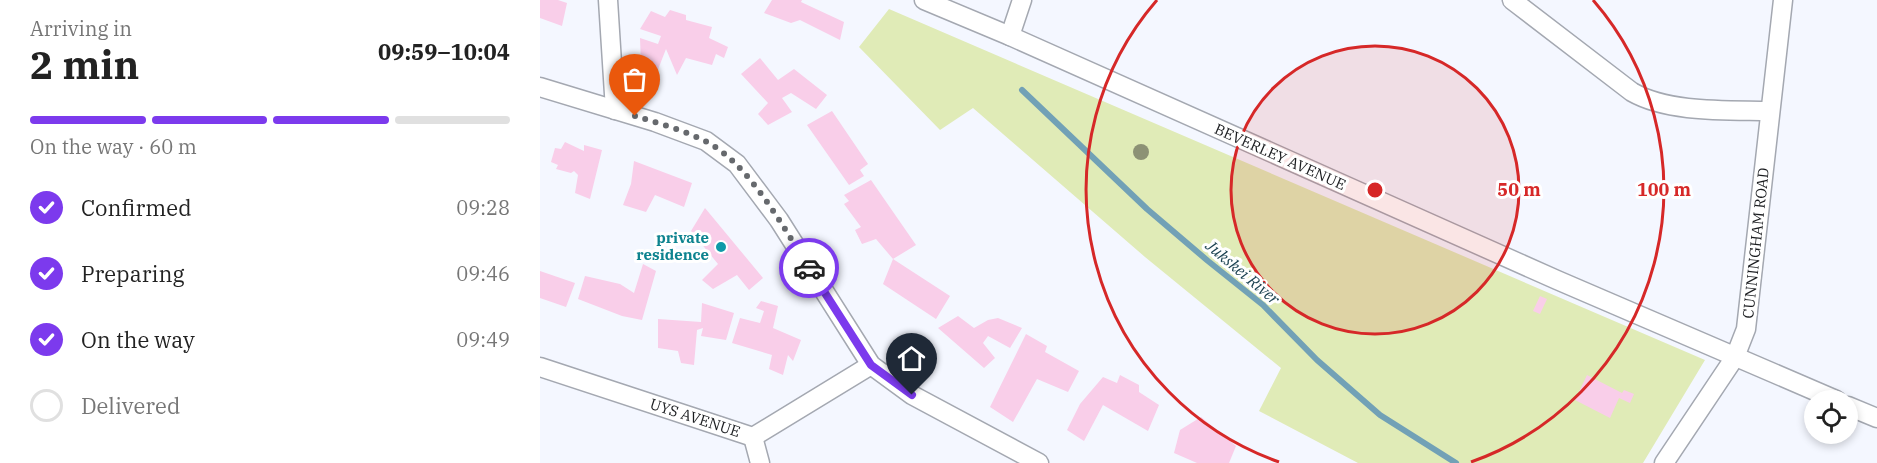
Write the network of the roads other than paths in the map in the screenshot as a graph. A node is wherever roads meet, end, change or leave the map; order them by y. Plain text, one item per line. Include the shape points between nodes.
1 (608, 0) edge
2 (924, 0) edge
3 (1022, 0) edge
4 (1512, 0) edge
5 (1783, 0) edge
6 (1010, 36) junction
7 (540, 87) edge
8 (615, 110) junction
9 (1769, 111) junction
10 (1735, 357) junction
11 (871, 365) junction
12 (540, 367) edge
13 (1813, 390) edge
14 (1858, 410) edge
15 (1877, 418) edge
16 (753, 437) junction
17 (760, 463) edge
18 (1040, 463) edge
19 (1664, 463) edge

1 - 8 street
2 - 6 street, BEVERLEY AVENUE
3 - 6 street
4 - 9 street via 1644,99 1679,106
5 - 9 street, CUNNINGHAM ROAD
6 - 10 street, BEVERLEY AVENUE
7 - 8 street
8 - 11 street via 706,141 737,164 779,220
9 - 10 street, CUNNINGHAM ROAD via 1751,299 1746,330
10 - 13 street, BEVERLEY AVENUE
10 - 19 street, CUNNINGHAM ROAD
11 - 16 street, UYS AVENUE
11 - 18 street via 912,395
12 - 16 street, UYS AVENUE
14 - 15 street
16 - 17 street

